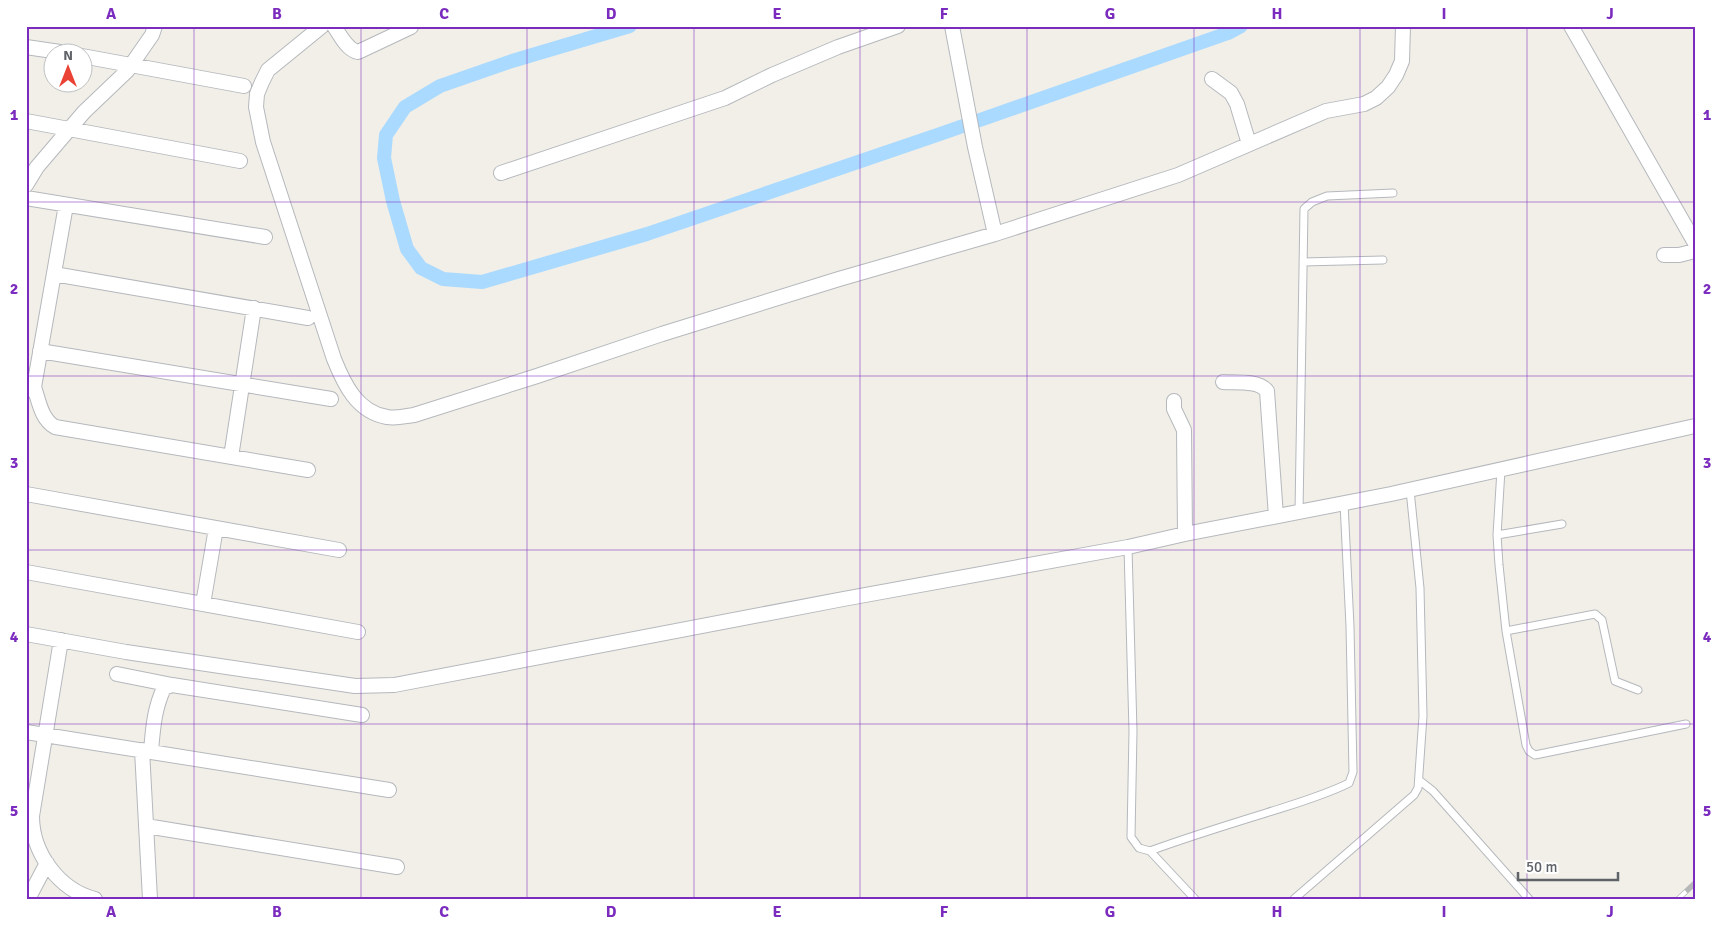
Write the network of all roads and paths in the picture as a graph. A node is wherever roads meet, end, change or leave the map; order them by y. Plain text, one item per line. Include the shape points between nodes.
1 (155, 26) edge
2 (322, 26) edge
3 (334, 26) edge
4 (898, 26) edge
5 (952, 26) edge
6 (1403, 26) edge
7 (1571, 26) edge
8 (411, 27) edge
9 (26, 47) edge
10 (42, 49) edge
11 (92, 58) edge
12 (130, 64) junction
13 (1212, 79) dead end
14 (244, 86) dead end
15 (26, 121) edge
16 (69, 129) junction
17 (1249, 144) junction
18 (240, 160) dead end
19 (501, 173) dead end
20 (26, 185) edge
21 (1393, 193) dead end
22 (26, 198) edge
23 (66, 205) junction
24 (995, 234) junction
25 (265, 237) dead end
26 (1695, 243) edge
27 (1695, 252) edge
28 (1664, 255) dead end
29 (1383, 260) dead end
30 (1303, 262) junction
31 (54, 274) junction
32 (254, 308) junction
33 (308, 318) dead end
34 (40, 351) junction
35 (1223, 382) dead end
36 (242, 384) junction
37 (30, 389) edge
38 (331, 399) dead end
39 (1174, 401) dead end
40 (1695, 426) edge
41 (231, 457) junction
42 (308, 470) dead end
43 (1501, 470) junction
44 (1410, 490) junction
45 (26, 494) edge
46 (1344, 503) junction
47 (1299, 512) junction
48 (1276, 516) junction
49 (1562, 524) dead end
50 (216, 528) junction
51 (1185, 534) junction
52 (1497, 535) junction
53 (1128, 547) junction
54 (339, 550) dead end
55 (26, 572) edge
56 (203, 604) junction
57 (1506, 631) junction
58 (358, 632) dead end
59 (26, 634) edge
60 (60, 640) junction
61 (117, 674) dead end
62 (172, 685) junction
63 (1638, 690) dead end
64 (362, 715) dead end
65 (1686, 724) dead end
66 (26, 732) edge
67 (45, 734) junction
68 (147, 751) junction
69 (1419, 780) junction
70 (389, 790) dead end
71 (29, 816) edge
72 (146, 826) junction
73 (1150, 851) junction
74 (47, 864) junction
75 (397, 867) dead end
76 (28, 899) edge
77 (95, 899) edge
78 (150, 899) edge
79 (1195, 899) edge
80 (1294, 899) edge
81 (1529, 899) edge

1 - 12 street
2 - 24 street via 268,70 257,94 256,107 263,142 343,383 363,406 381,415 414,415 718,316
3 - 8 street via 349,47 358,52
4 - 19 street via 838,47 725,98
5 - 24 street
6 - 17 street via 1402,61 1388,87 1376,98 1364,104 1326,111
7 - 26 street
9 - 10 street
11 - 12 street
12 - 14 street
12 - 16 street via 127,71
13 - 17 street via 1234,98
15 - 16 street
16 - 18 street
16 - 20 street
17 - 24 street via 1178,175
21 - 30 lane via 1327,196 1312,202 1304,210
22 - 23 street
23 - 25 street
23 - 31 street
27 - 28 street
29 - 30 lane
30 - 47 lane
31 - 32 street
31 - 34 street
32 - 33 street
32 - 36 street
34 - 36 street
34 - 37 street
35 - 48 street via 1252,384 1267,391
36 - 38 street
36 - 41 street
37 - 41 street via 44,418 55,427
39 - 51 street via 1174,409 1184,430
40 - 43 street
41 - 42 street
43 - 44 street
43 - 52 lane
44 - 46 street
44 - 69 lane via 1420,588 1423,716
45 - 50 street
46 - 47 street
46 - 73 lane via 1350,626 1352,772 1349,783 1309,800
47 - 48 street
48 - 51 street
49 - 52 lane
50 - 54 street
50 - 56 street
51 - 53 street
52 - 57 lane
53 - 60 street via 394,685 354,686
53 - 73 lane via 1133,731 1131,837 1139,848
55 - 56 street
56 - 58 street
57 - 63 lane via 1596,614 1602,620 1615,681
57 - 65 lane via 1526,745 1535,755
59 - 60 street
60 - 67 street
61 - 62 street
62 - 64 street
62 - 68 street via 164,688 157,701
66 - 67 street
67 - 68 street
67 - 71 street
68 - 70 street
68 - 72 street
69 - 80 lane via 1414,795
69 - 81 lane via 1434,791
71 - 74 street via 38,849
72 - 75 street
72 - 78 street
73 - 79 lane
74 - 76 street
74 - 77 street via 83,896

